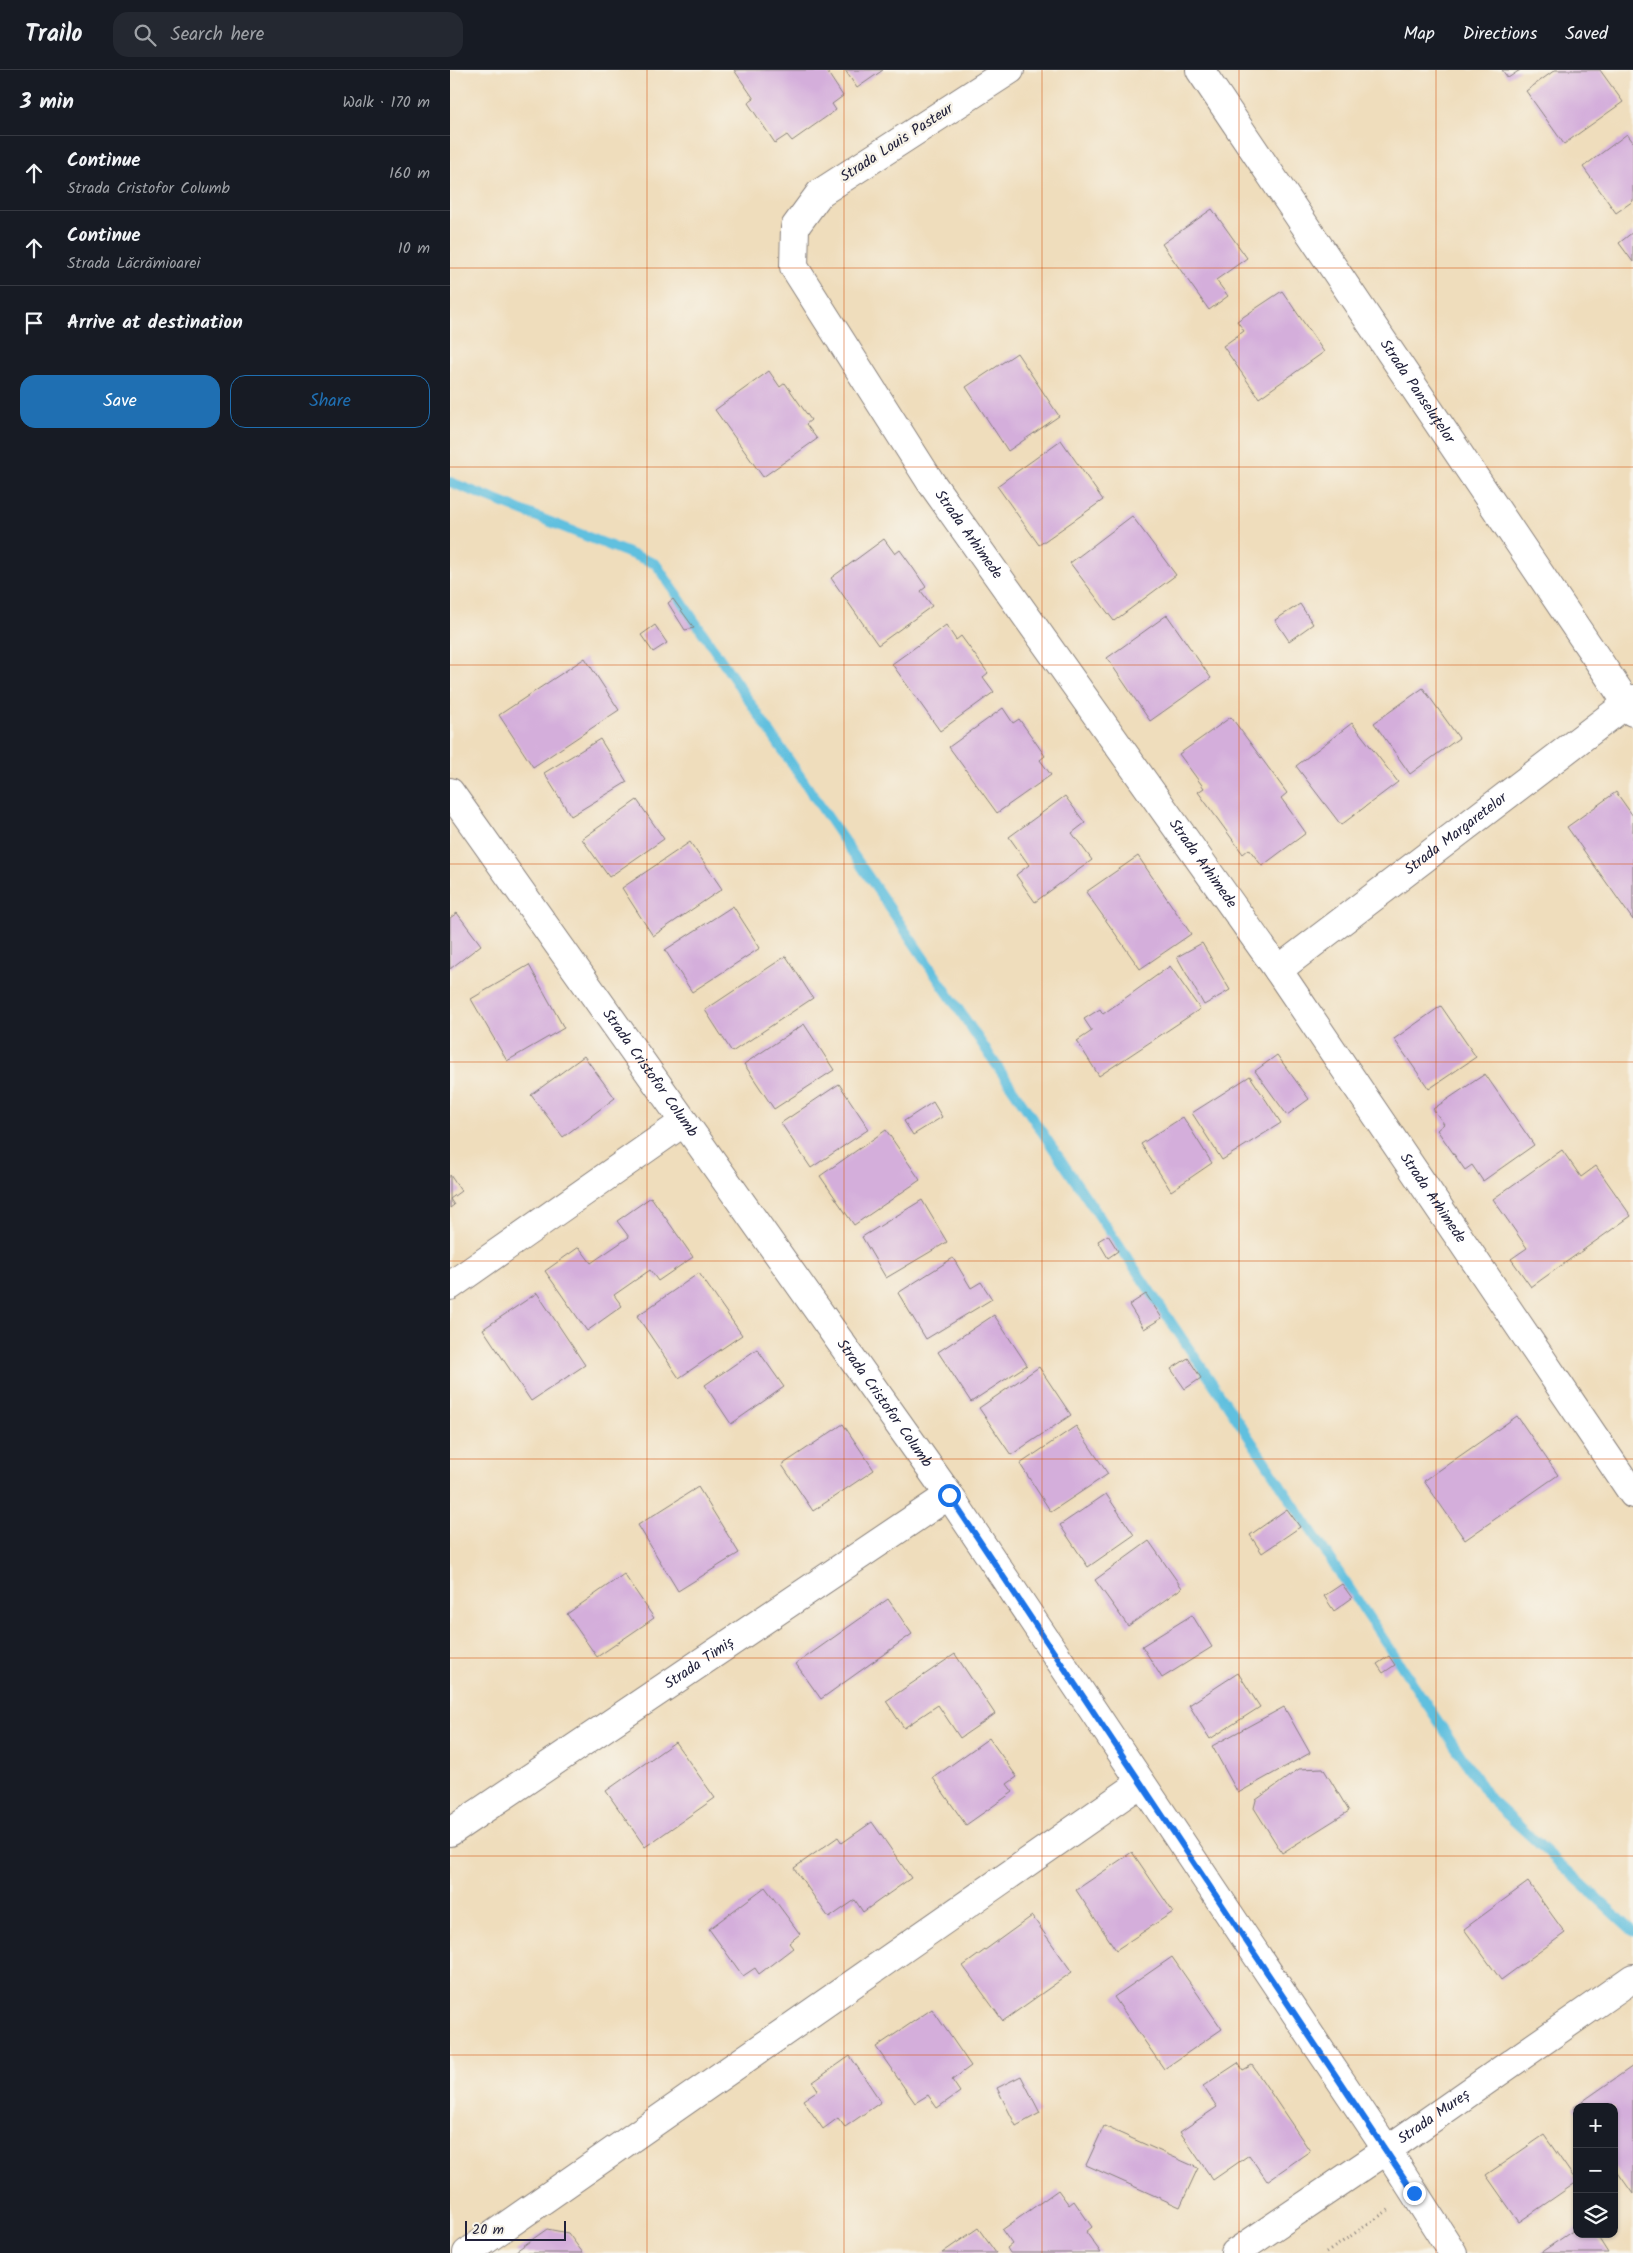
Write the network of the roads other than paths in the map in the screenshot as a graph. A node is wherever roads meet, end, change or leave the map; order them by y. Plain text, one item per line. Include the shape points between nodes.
1 (1010, 70) edge
2 (1200, 70) edge
3 (795, 228) joint
4 (1631, 705) edge
5 (450, 792) edge
6 (1278, 970) junction
7 (684, 1122) junction
8 (450, 1286) edge
9 (1633, 1494) edge
10 (949, 1495) junction
11 (1141, 1784) junction
12 (450, 1832) edge
13 (1633, 1978) edge
14 (1387, 2150) junction
15 (467, 2253) edge
16 (1234, 2253) edge
17 (1453, 2253) edge

1 - 3 street, Strada Louis Pasteur via 820,192
2 - 4 street, Strada Panseluțelor
3 - 6 street, Strada Arhimede via 794,267 930,481
4 - 6 street, Strada Margaretelor
5 - 7 street, Strada Cristofor Columb
6 - 9 street, Strada Arhimede
7 - 8 street
7 - 10 street, Strada Cristofor Columb
10 - 11 street, Strada Cristofor Columb
10 - 12 street, Strada Timiș
11 - 14 street, Strada Cristofor Columb
11 - 15 street
13 - 14 street, Strada Mureș
14 - 16 street, Strada Mureș
14 - 17 street, Strada Cristofor Columb

